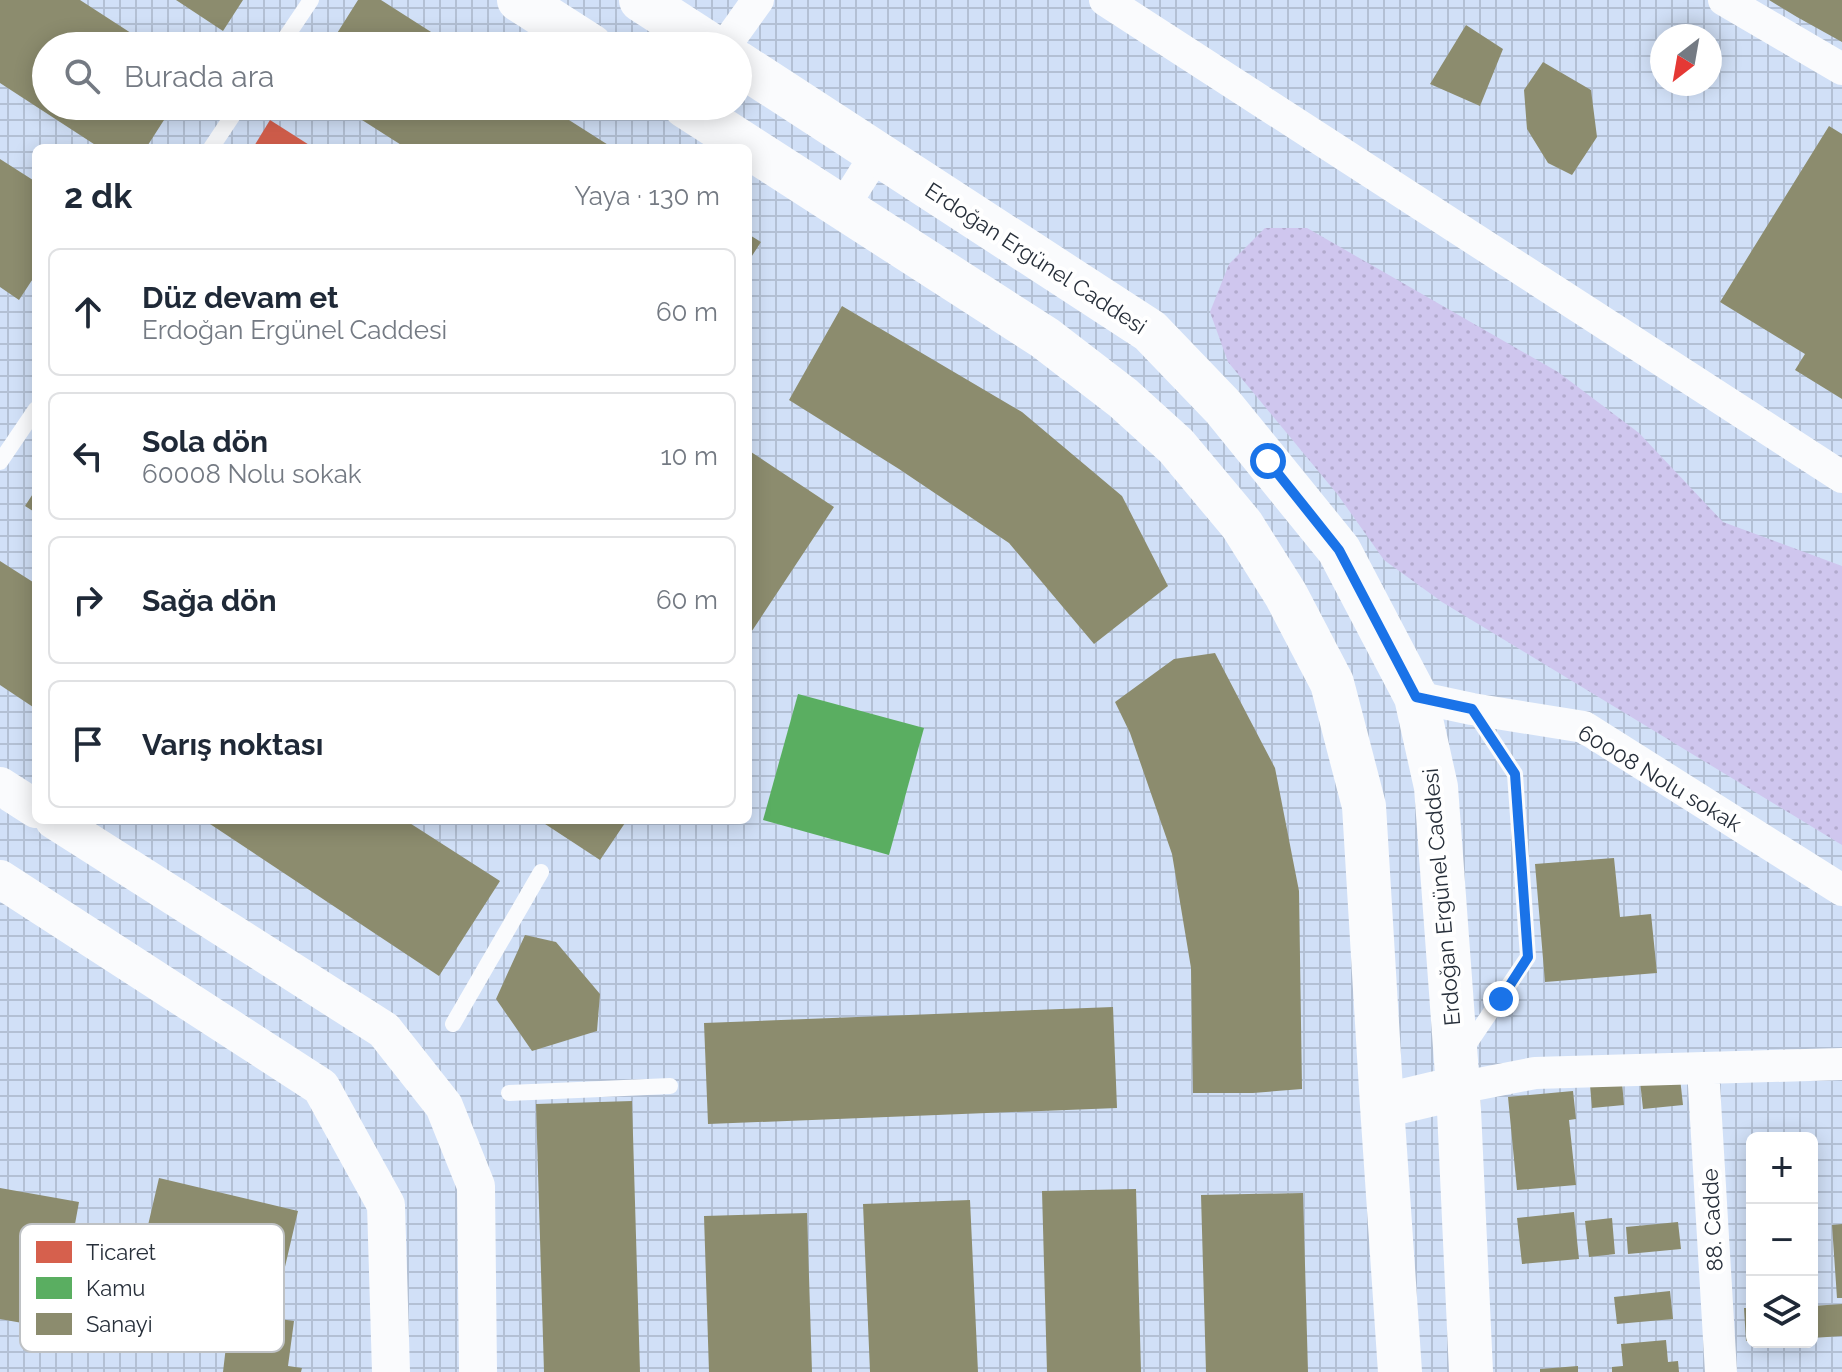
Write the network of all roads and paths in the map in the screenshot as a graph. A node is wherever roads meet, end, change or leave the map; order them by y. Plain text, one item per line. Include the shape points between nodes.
1 (311, 0) edge
2 (519, 0) edge
3 (641, 0) edge
4 (758, 0) edge
5 (1105, 0) edge
6 (1724, 0) edge
7 (289, 32) edge
8 (569, 32) edge
9 (690, 32) edge
10 (735, 32) edge
11 (1842, 69) edge
12 (752, 72) edge
13 (230, 120) edge
14 (707, 120) edge
15 (214, 144) edge
16 (744, 144) edge
17 (752, 149) edge
18 (877, 153) junction
19 (843, 207) junction
20 (32, 415) edge
21 (0, 462) edge
22 (1842, 477) edge
23 (1416, 697) junction
24 (1472, 709) junction
25 (0, 786) edge
26 (32, 806) edge
27 (60, 824) edge
28 (541, 872) dead end
29 (0, 879) edge
30 (1842, 890) edge
31 (453, 1024) dead end
32 (1842, 1064) edge
33 (1703, 1068) junction
34 (1457, 1076) junction
35 (670, 1086) dead end
36 (509, 1093) dead end
37 (1382, 1106) junction
38 (391, 1372) edge
39 (478, 1372) edge
40 (1400, 1372) edge
41 (1471, 1372) edge
42 (1721, 1372) edge

1 - 7 lane
2 - 8 main road
3 - 9 main road
4 - 10 street
5 - 22 street
6 - 11 street
12 - 18 main road, Erdoğan Ergünel Caddesi
13 - 15 lane
14 - 16 main road
17 - 19 main road
18 - 19 street
18 - 23 main road, Erdoğan Ergünel Caddesi via 1150,331 1223,407 1339,550
19 - 37 main road via 1045,338 1123,398 1176,446 1242,525 1286,595 1332,683 1364,806
20 - 21 lane
23 - 24 street, 60008 Nolu sokak
23 - 34 main road, Erdoğan Ergünel Caddesi via 1436,787
24 - 30 street, 60008 Nolu sokak via 1584,727
24 - 34 lane via 1515,774 1528,957
25 - 26 street
27 - 39 street via 384,1030 444,1106 476,1186
28 - 31 lane
29 - 38 street via 321,1087 386,1205
32 - 33 street
33 - 34 street
33 - 42 street, 88. Cadde
34 - 37 main road
34 - 41 main road, Erdoğan Ergünel Caddesi
35 - 36 lane
37 - 40 main road

